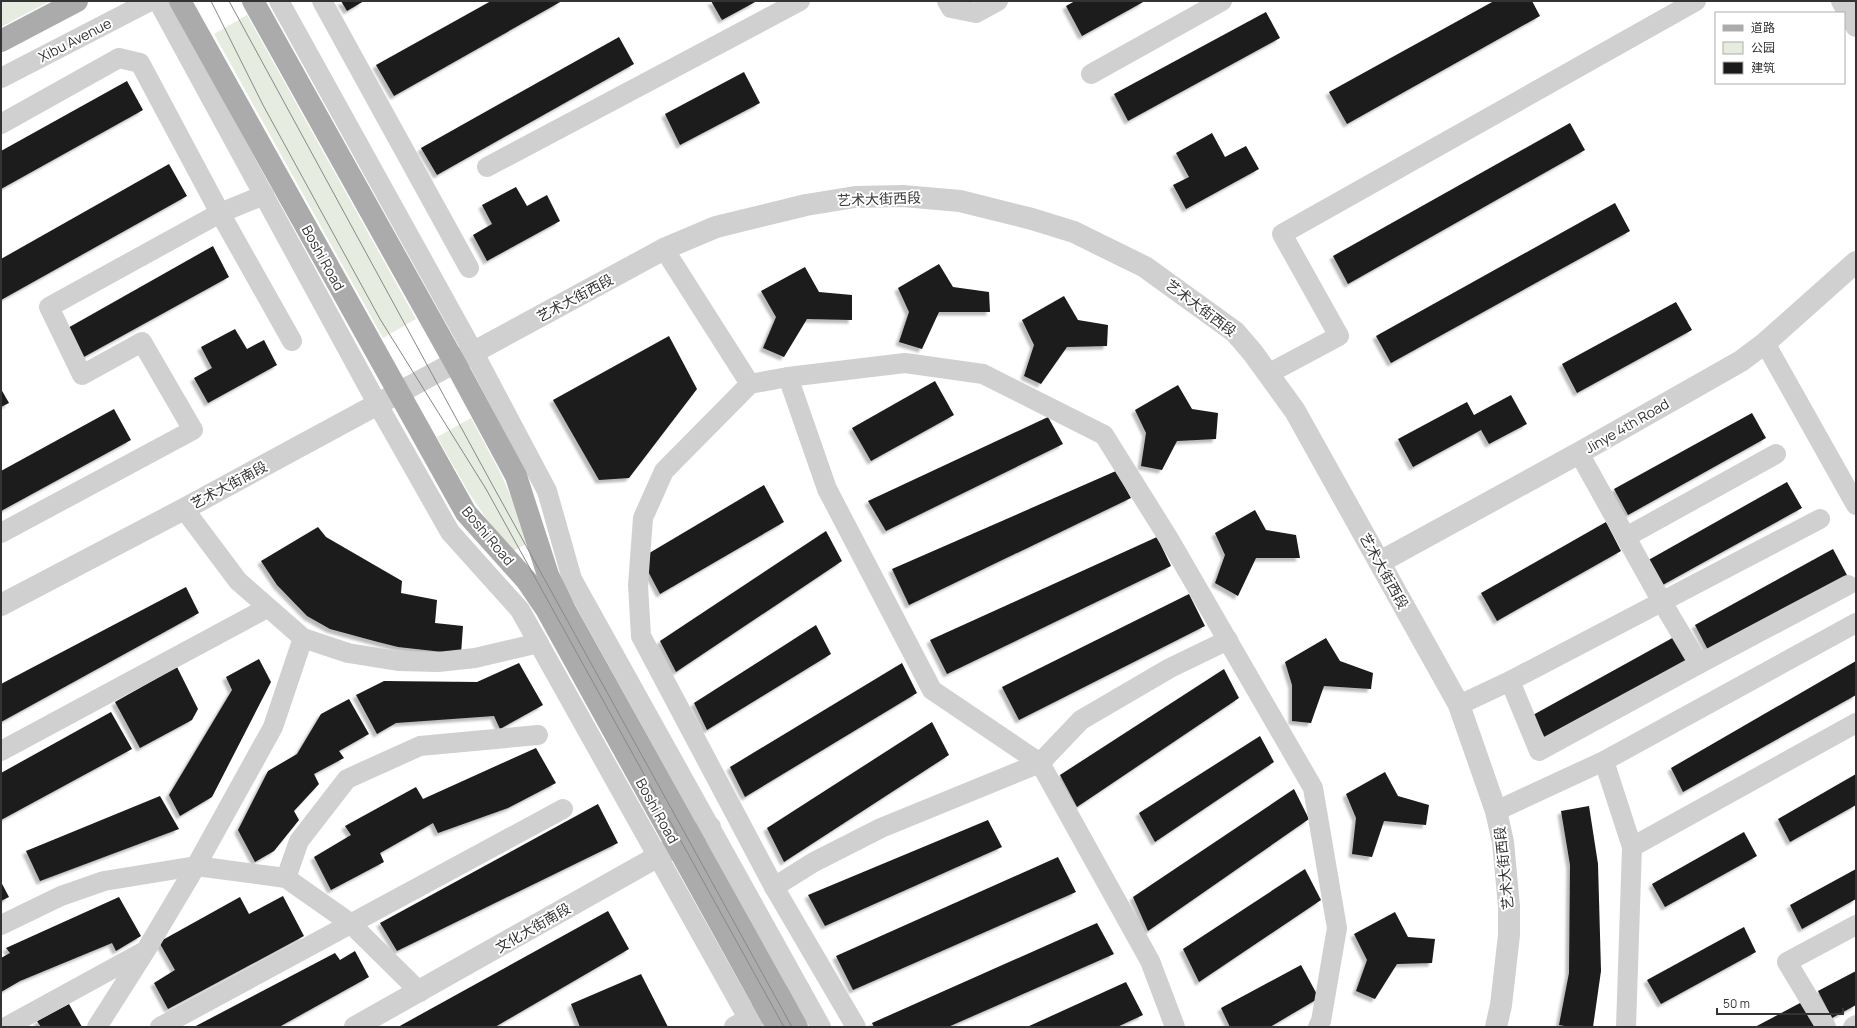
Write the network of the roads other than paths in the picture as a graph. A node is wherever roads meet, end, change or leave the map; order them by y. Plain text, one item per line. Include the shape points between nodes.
1 (77, 1) edge
2 (150, 1) edge
3 (158, 1) edge
4 (180, 1) edge
5 (253, 1) edge
6 (279, 1) edge
7 (322, 1) edge
8 (800, 1) edge
9 (947, 1) edge
10 (998, 1) edge
11 (1222, 1) edge
12 (1696, 1) edge
13 (1842, 1) edge
14 (1856, 26) edge
15 (1, 41) edge
16 (1090, 74) dead end
17 (1, 78) edge
18 (1, 124) edge
19 (487, 167) dead end
20 (264, 195) junction
21 (220, 213) junction
22 (664, 249) junction
23 (1856, 262) edge
24 (469, 268) dead end
25 (292, 341) dead end
26 (1765, 343) junction
27 (464, 358) junction
28 (1268, 374) junction
29 (788, 377) junction
30 (750, 384) junction
31 (399, 394) junction
32 (378, 405) junction
33 (1579, 453) junction
34 (1776, 454) dead end
35 (1856, 505) edge
36 (184, 509) junction
37 (1820, 519) dead end
38 (1, 533) edge
39 (1626, 537) junction
40 (1380, 562) junction
41 (1848, 585) dead end
42 (1662, 602) junction
43 (1, 605) edge
44 (267, 608) junction
45 (1856, 623) edge
46 (303, 638) junction
47 (1228, 640) junction
48 (539, 643) junction
49 (1698, 664) junction
50 (1510, 681) junction
51 (1459, 705) junction
52 (1856, 723) edge
53 (538, 734) dead end
54 (1, 751) edge
55 (1604, 761) junction
56 (1040, 763) junction
57 (563, 809) dead end
58 (1496, 811) junction
59 (684, 842) junction
60 (1632, 847) junction
61 (196, 866) junction
62 (286, 878) junction
63 (774, 887) junction
64 (350, 922) junction
65 (1, 925) edge
66 (1856, 925) edge
67 (146, 950) junction
68 (420, 992) junction
69 (766, 1014) edge
70 (1856, 1025) edge
71 (6, 1027) edge
72 (97, 1027) edge
73 (160, 1027) edge
74 (356, 1027) edge
75 (797, 1027) edge
76 (820, 1027) edge
77 (856, 1027) edge
78 (1175, 1027) edge
79 (1318, 1027) edge
80 (1496, 1027) edge
81 (1626, 1027) edge
82 (1826, 1027) edge
83 (1853, 1027) edge

1 - 15 main road
2 - 17 street, Xibu Avenue
3 - 20 street, Boshi Road
4 - 31 main road, Boshi Road
5 - 27 main road, Boshi Road
6 - 27 street, Boshi Road
7 - 24 street
8 - 19 street
9 - 10 street via 951,8 976,13
11 - 16 street
12 - 28 street via 1282,234 1339,336
13 - 14 street
18 - 21 street via 119,58 140,63
20 - 21 street
20 - 32 street, Boshi Road
21 - 25 street
21 - 38 street via 49,307 82,375 142,342 193,430
22 - 27 street, 艺术大街西段
22 - 28 street, 艺术大街西段 via 716,227 806,205 855,197 903,196 960,201 1074,232 1145,267 1235,332
22 - 30 street
23 - 26 street, Jinye 4th Road
26 - 33 street, Jinye 4th Road via 1741,361
26 - 35 street
27 - 31 street, 艺术大街南段
27 - 59 main road, Boshi Road via 516,476 548,575
28 - 40 street, 艺术大街西段 via 1295,412
29 - 30 street
29 - 47 street via 905,363 983,374 1104,435
29 - 56 street via 827,489 932,690
30 - 63 street via 664,471 644,518 638,585 641,636
31 - 32 street, 艺术大街南段
31 - 59 main road, Boshi Road via 466,513 527,581 546,610
32 - 36 street, 艺术大街南段
32 - 48 street, Boshi Road via 450,532 520,610
33 - 39 street
33 - 40 street, Jinye 4th Road
34 - 39 street
36 - 43 street, 艺术大街南段
36 - 44 street via 238,581
37 - 42 street
39 - 42 street
40 - 51 street, 艺术大街西段
41 - 49 street
42 - 49 street
42 - 50 street
44 - 46 street
44 - 54 street
45 - 55 street
46 - 48 street via 348,653 398,661 431,662 475,658
46 - 61 street via 273,727
47 - 56 street via 1170,668 1081,720
47 - 79 street via 1313,788 1338,928
48 - 59 street, Boshi Road
49 - 50 street via 1539,751
50 - 51 street
51 - 58 street, 艺术大街西段
52 - 60 street
53 - 62 street via 420,746 347,779 299,841
55 - 58 street
55 - 60 street
56 - 63 street via 881,828 814,862
56 - 78 street via 1150,960
57 - 64 street
58 - 80 street, 艺术大街西段 via 1503,842 1510,935
59 - 68 street, 文化大街南段
59 - 69 main road, Boshi Road
59 - 69 street, Boshi Road
60 - 81 street
61 - 62 street
61 - 65 street via 104,881 61,896
61 - 67 street
62 - 64 street
63 - 77 street
64 - 68 street
64 - 73 street
66 - 82 street via 1787,962
67 - 71 street
67 - 72 street
68 - 74 street, 文化大街南段
69 - 75 main road, Boshi Road
69 - 76 street, Boshi Road
70 - 83 street

